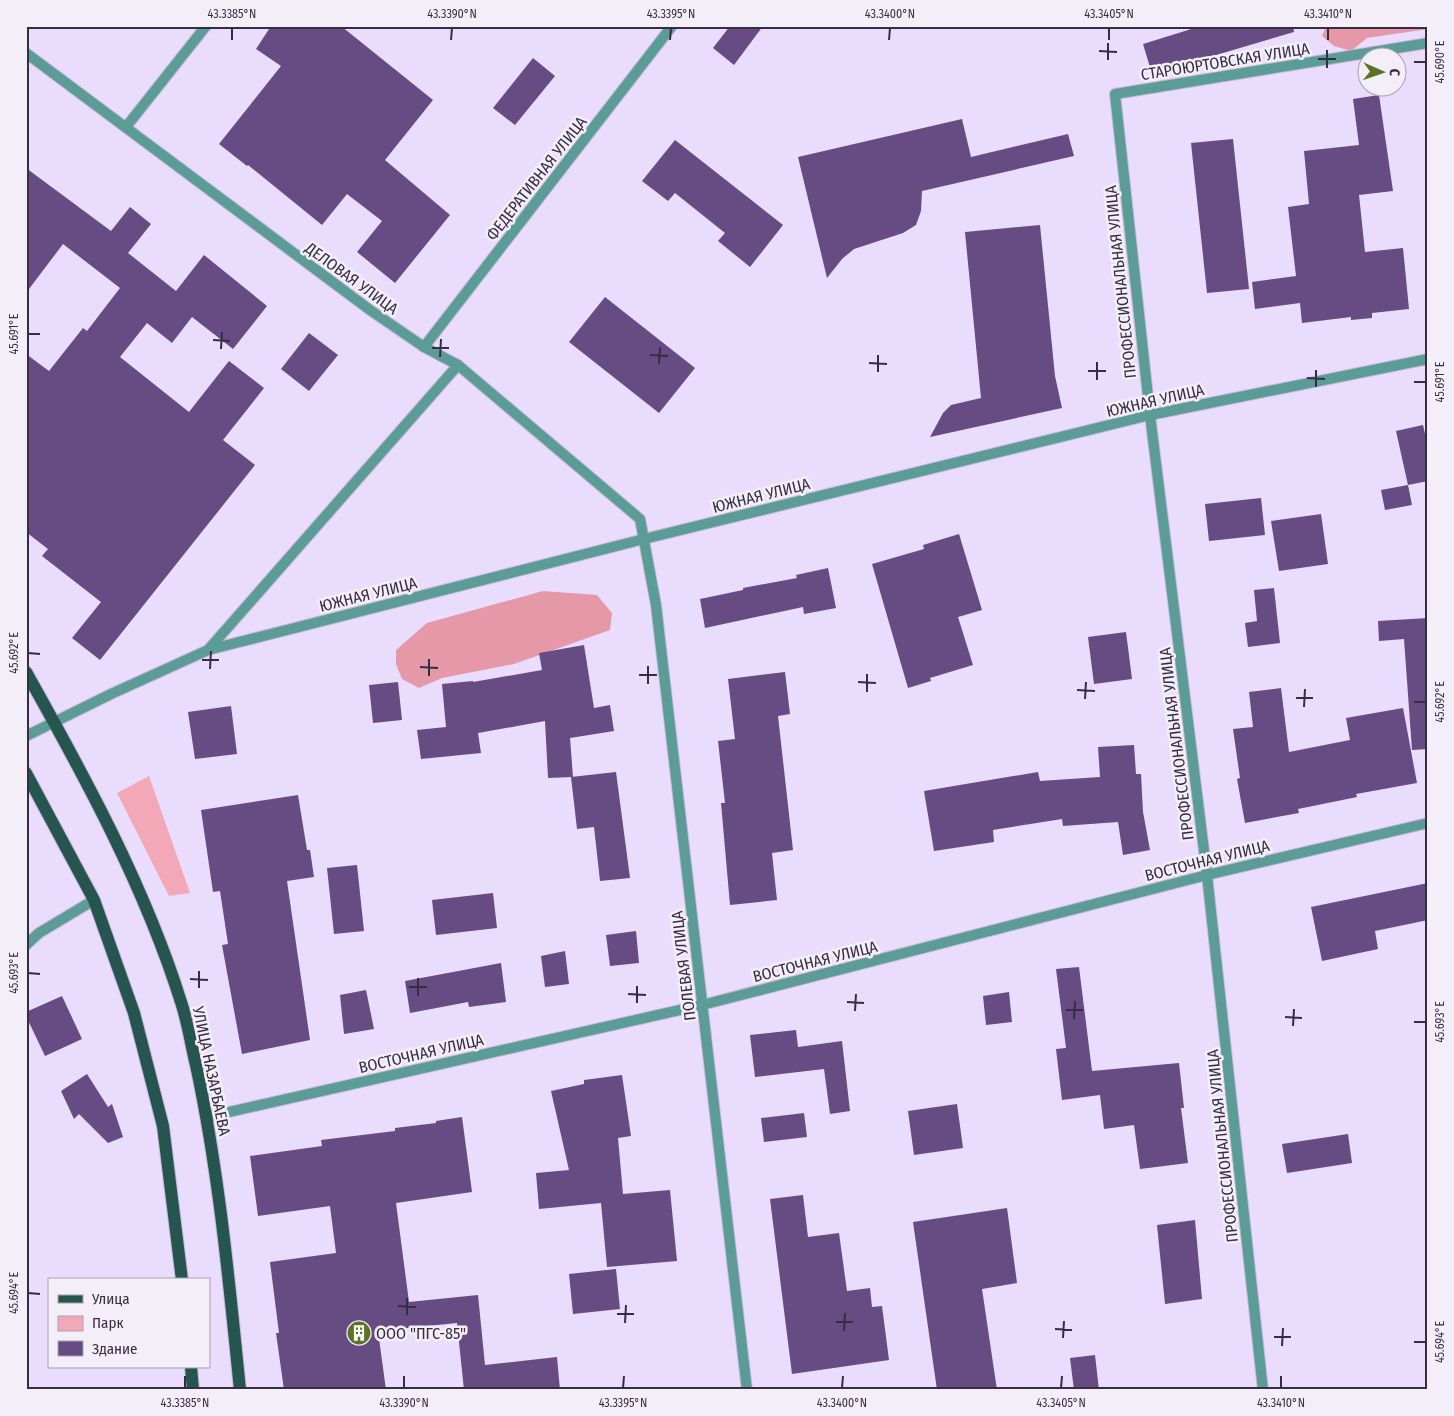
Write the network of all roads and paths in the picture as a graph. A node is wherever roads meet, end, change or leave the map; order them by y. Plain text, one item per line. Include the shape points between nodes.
1 (206, 26) edge
2 (672, 26) edge
3 (1428, 43) edge
4 (26, 53) edge
5 (1115, 94) joint
6 (126, 128) junction
7 (424, 347) junction
8 (1428, 359) edge
9 (458, 365) junction
10 (1150, 415) junction
11 (644, 539) junction
12 (208, 650) junction
13 (26, 672) edge
14 (54, 722) junction
15 (26, 736) edge
16 (26, 773) edge
17 (1428, 823) edge
18 (1207, 875) junction
19 (94, 900) junction
20 (26, 945) edge
21 (702, 1005) junction
22 (207, 1116) junction
23 (182, 1278) edge
24 (191, 1368) edge
25 (193, 1390) edge
26 (240, 1390) edge
27 (747, 1390) edge
28 (1263, 1390) edge

1 - 6 street
2 - 7 street, ФЕДЕРАТИВНАЯ УЛИЦА
3 - 5 street, СТАРОЮРТОВСКАЯ УЛИЦА
4 - 6 street, ДЕЛОВАЯ УЛИЦА
5 - 10 street, ПРОФЕССИОНАЛЬНАЯ УЛИЦА
6 - 7 street, ДЕЛОВАЯ УЛИЦА
7 - 9 street, ДЕЛОВАЯ УЛИЦА
8 - 10 street, ЮЖНАЯ УЛИЦА
9 - 11 street, ДЕЛОВАЯ УЛИЦА via 640,519
9 - 12 street
10 - 11 street, ЮЖНАЯ УЛИЦА
10 - 18 street, ПРОФЕССИОНАЛЬНАЯ УЛИЦА
11 - 12 street, ЮЖНАЯ УЛИЦА
11 - 21 street, ПОЛЕВАЯ УЛИЦА via 656,605
12 - 14 street, ЮЖНАЯ УЛИЦА
13 - 14 main road, УЛИЦА НАЗАРБАЕВА
14 - 15 street, ЮЖНАЯ УЛИЦА
14 - 22 main road, УЛИЦА НАЗАРБАЕВА via 145,904 182,1003
16 - 19 main road
17 - 18 street, ВОСТОЧНАЯ УЛИЦА
18 - 21 street, ВОСТОЧНАЯ УЛИЦА
18 - 28 street, ПРОФЕССИОНАЛЬНАЯ УЛИЦА
19 - 20 street via 39,933
19 - 23 main road via 134,1013 163,1126
21 - 22 street, ВОСТОЧНАЯ УЛИЦА
21 - 27 street, ПОЛЕВАЯ УЛИЦА
22 - 26 main road, УЛИЦА НАЗАРБАЕВА
24 - 25 main road

